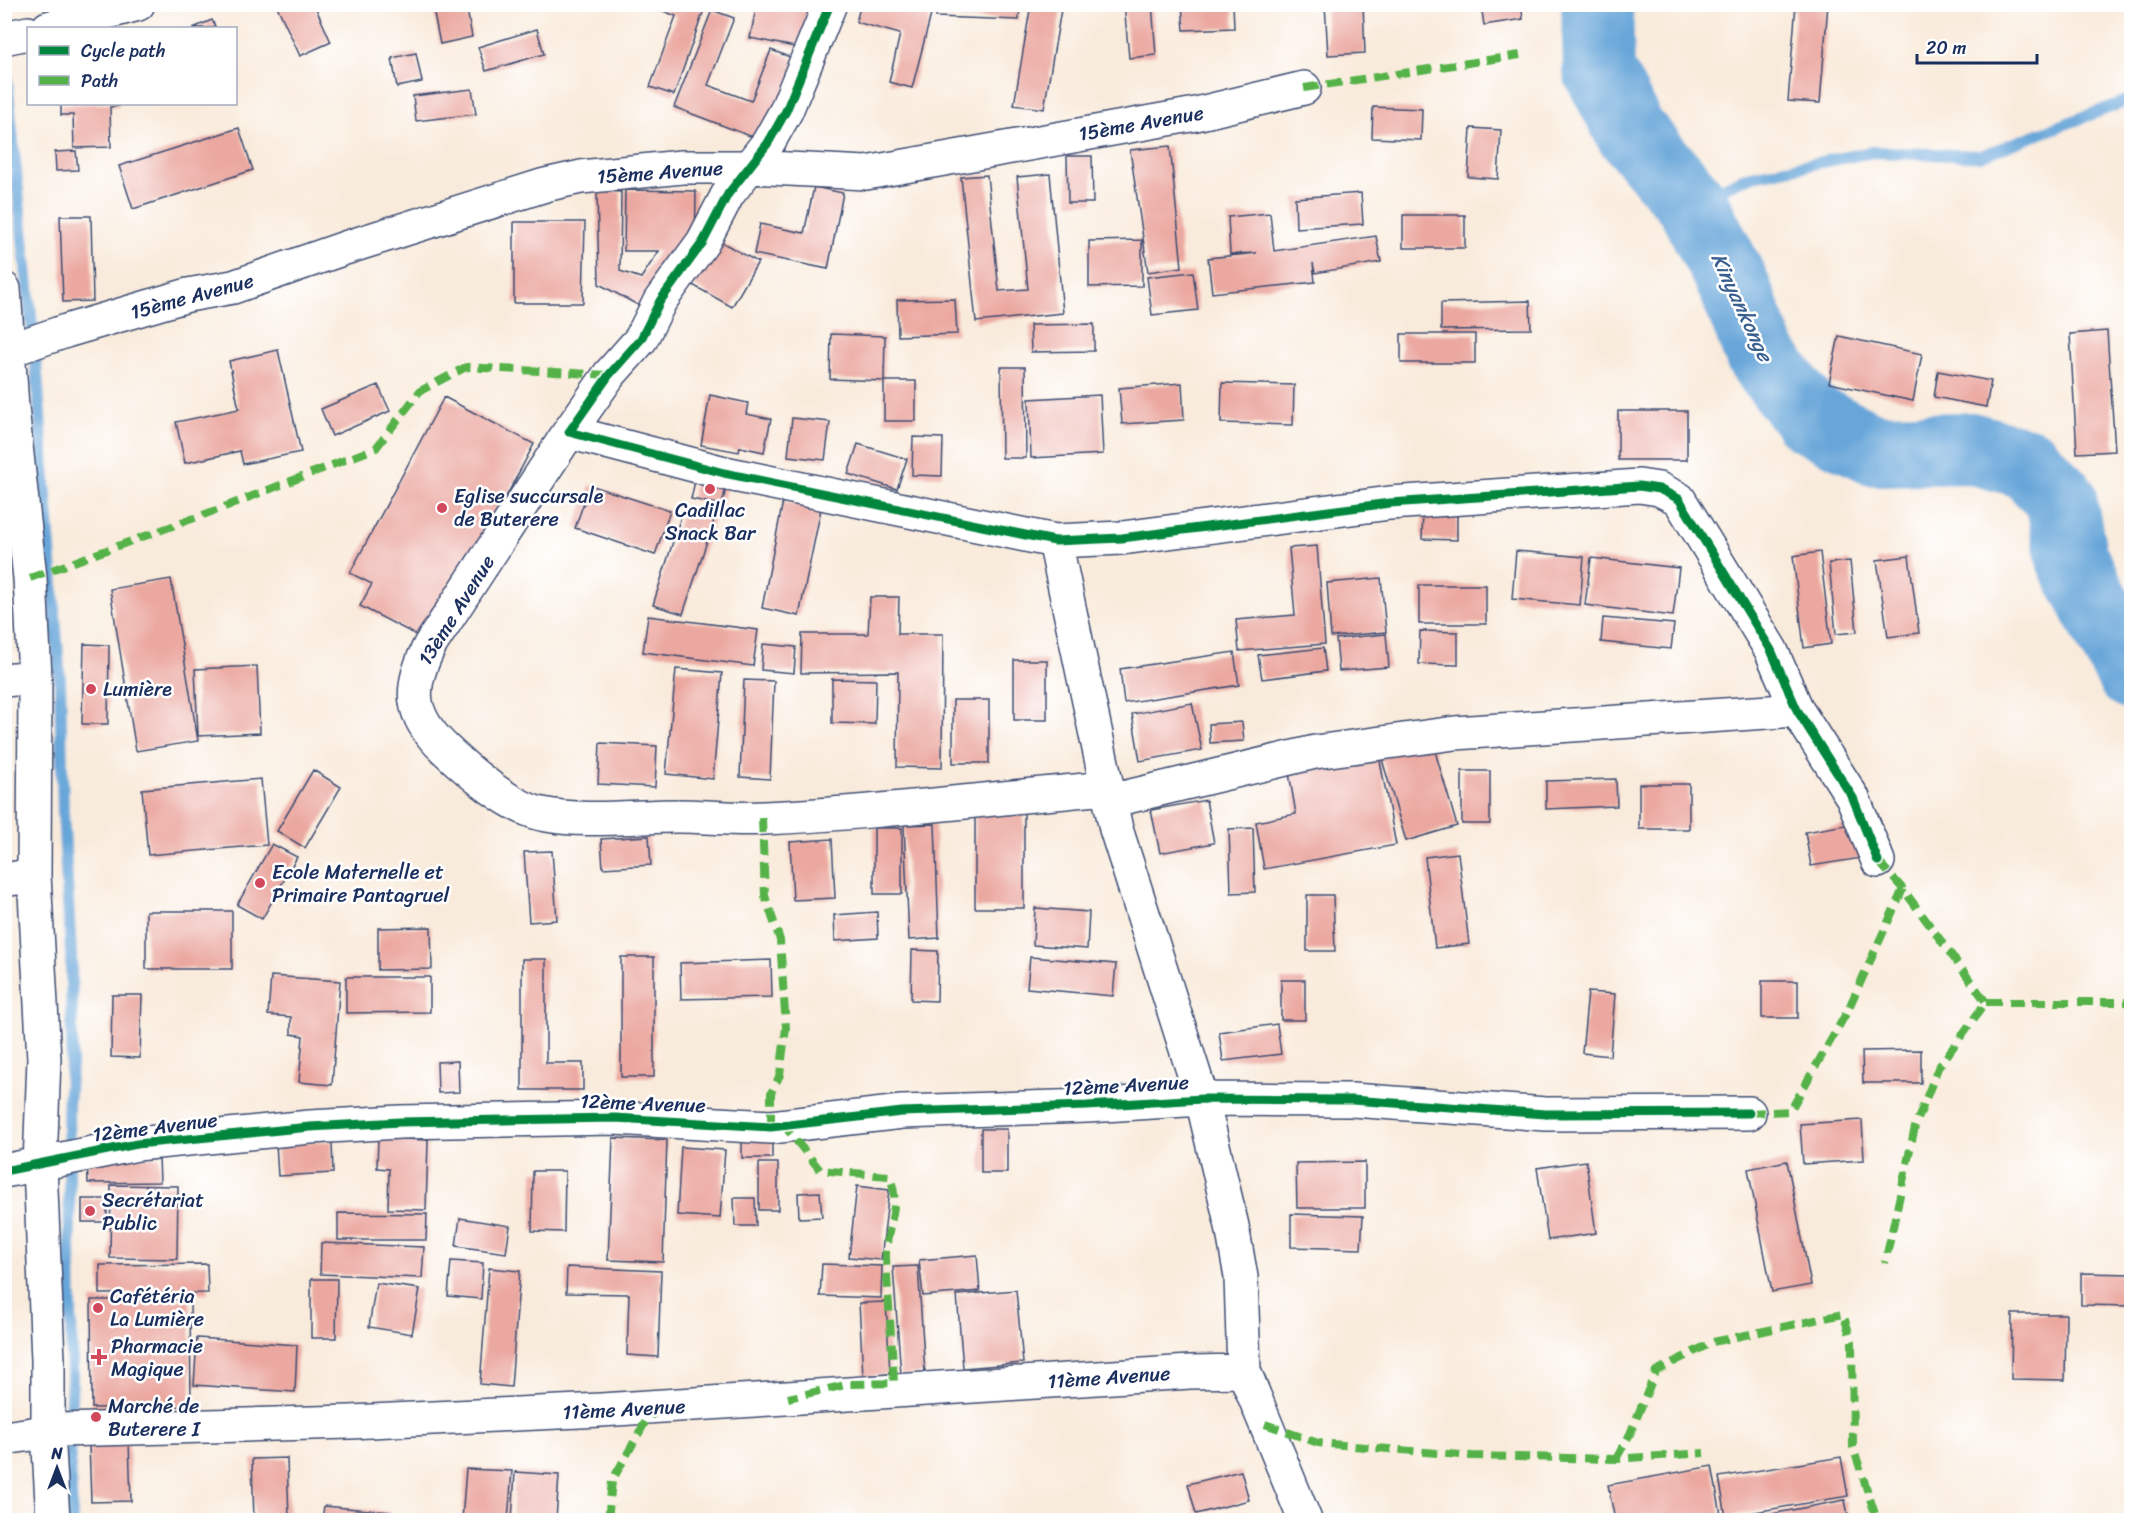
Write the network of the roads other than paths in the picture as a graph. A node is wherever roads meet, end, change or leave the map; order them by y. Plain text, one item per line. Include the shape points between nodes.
1 (138, 4) edge
2 (830, 4) edge
3 (52, 27) edge
4 (27, 33) edge
5 (4, 38) edge
6 (1304, 88) dead end
7 (749, 167) junction
8 (4, 290) edge
9 (13, 349) edge
10 (569, 432) junction
11 (1055, 541) junction
12 (20, 679) edge
13 (1797, 710) junction
14 (1109, 795) junction
15 (1878, 861) dead end
16 (19, 878) edge
17 (1202, 1099) junction
18 (1749, 1113) dead end
19 (46, 1162) junction
20 (4, 1171) edge
21 (1244, 1371) junction
22 (54, 1430) junction
23 (4, 1438) edge
24 (53, 1521) edge
25 (1305, 1521) edge

1 - 3 street
2 - 7 street, 13ème Avenue via 786,111
4 - 5 street
6 - 7 street, 15ème Avenue via 1196,114 866,173
7 - 9 street, 15ème Avenue via 682,167 581,177 545,185 233,287 188,295
7 - 10 street, 13ème Avenue via 660,301 641,339 609,375
8 - 9 street
9 - 12 street via 30,578
10 - 11 street via 724,473
10 - 14 street, 13ème Avenue via 430,645 419,667 414,691 418,714 427,732 461,764 521,807 577,818 762,818
11 - 13 street via 1122,538 1390,503 1639,486 1659,489 1679,499 1771,650
11 - 14 street
12 - 16 street
13 - 14 street, 13ème Avenue via 1455,733 1316,752
13 - 15 street via 1853,798
14 - 17 street via 1116,829
16 - 19 street via 44,1059
17 - 18 street, 12ème Avenue via 1352,1100 1546,1114
17 - 19 street, 12ème Avenue via 902,1112 771,1127 615,1118 400,1122 137,1144
17 - 21 street via 1241,1277
19 - 20 street
19 - 22 street via 48,1360
21 - 22 street, 11ème Avenue via 611,1410
21 - 25 street
22 - 23 street, 11ème Avenue
22 - 24 street

